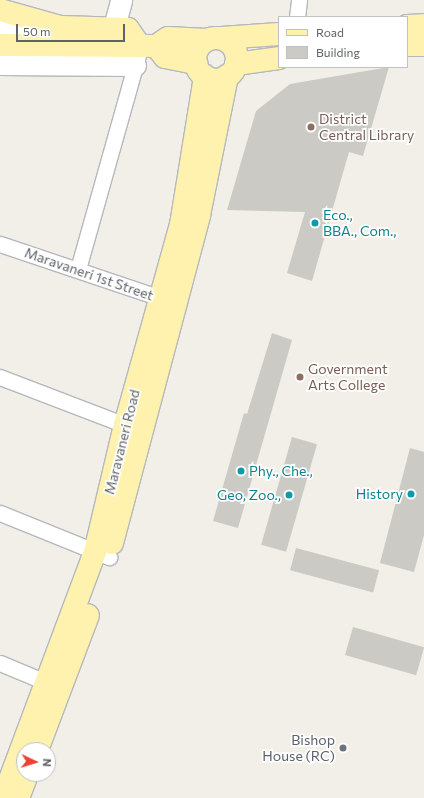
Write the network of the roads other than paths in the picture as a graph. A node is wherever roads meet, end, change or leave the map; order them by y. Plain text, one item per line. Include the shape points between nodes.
1 (121, 0) edge
2 (299, 0) edge
3 (0, 10) edge
4 (297, 16) edge
5 (424, 25) edge
6 (408, 26) edge
7 (0, 27) edge
8 (60, 27) junction
9 (114, 27) junction
10 (278, 34) edge
11 (214, 39) junction
12 (0, 45) edge
13 (424, 45) edge
14 (408, 46) edge
15 (139, 51) junction
16 (278, 58) edge
17 (0, 64) edge
18 (200, 70) junction
19 (232, 70) junction
20 (0, 244) edge
21 (78, 269) junction
22 (169, 302) junction
23 (0, 377) edge
24 (133, 428) junction
25 (0, 514) edge
26 (102, 554) junction
27 (0, 663) edge
28 (53, 685) junction
29 (39, 742) edge
30 (12, 790) edge

1 - 9 street
2 - 4 street
3 - 8 main road
5 - 6 main road
7 - 8 street
8 - 9 main road
9 - 15 main road via 128,29
10 - 11 main road
11 - 15 main road via 168,38
11 - 18 main road via 197,50
11 - 19 main road via 232,45
12 - 15 main road
13 - 14 main road
15 - 17 street
15 - 18 main road via 165,57
15 - 21 street
16 - 19 main road
18 - 19 main road via 215,80
18 - 22 main road, Maravaneri Road
19 - 22 main road, Maravaneri Road
20 - 21 street, Maravaneri 1st Street
21 - 22 street, Maravaneri 1st Street
22 - 24 main road, Maravaneri Road
23 - 24 street
24 - 26 main road, Maravaneri Road
25 - 26 street
26 - 28 main road, Maravaneri Road
27 - 28 street
28 - 29 main road, Maravaneri Road
28 - 30 main road, Maravaneri Road

